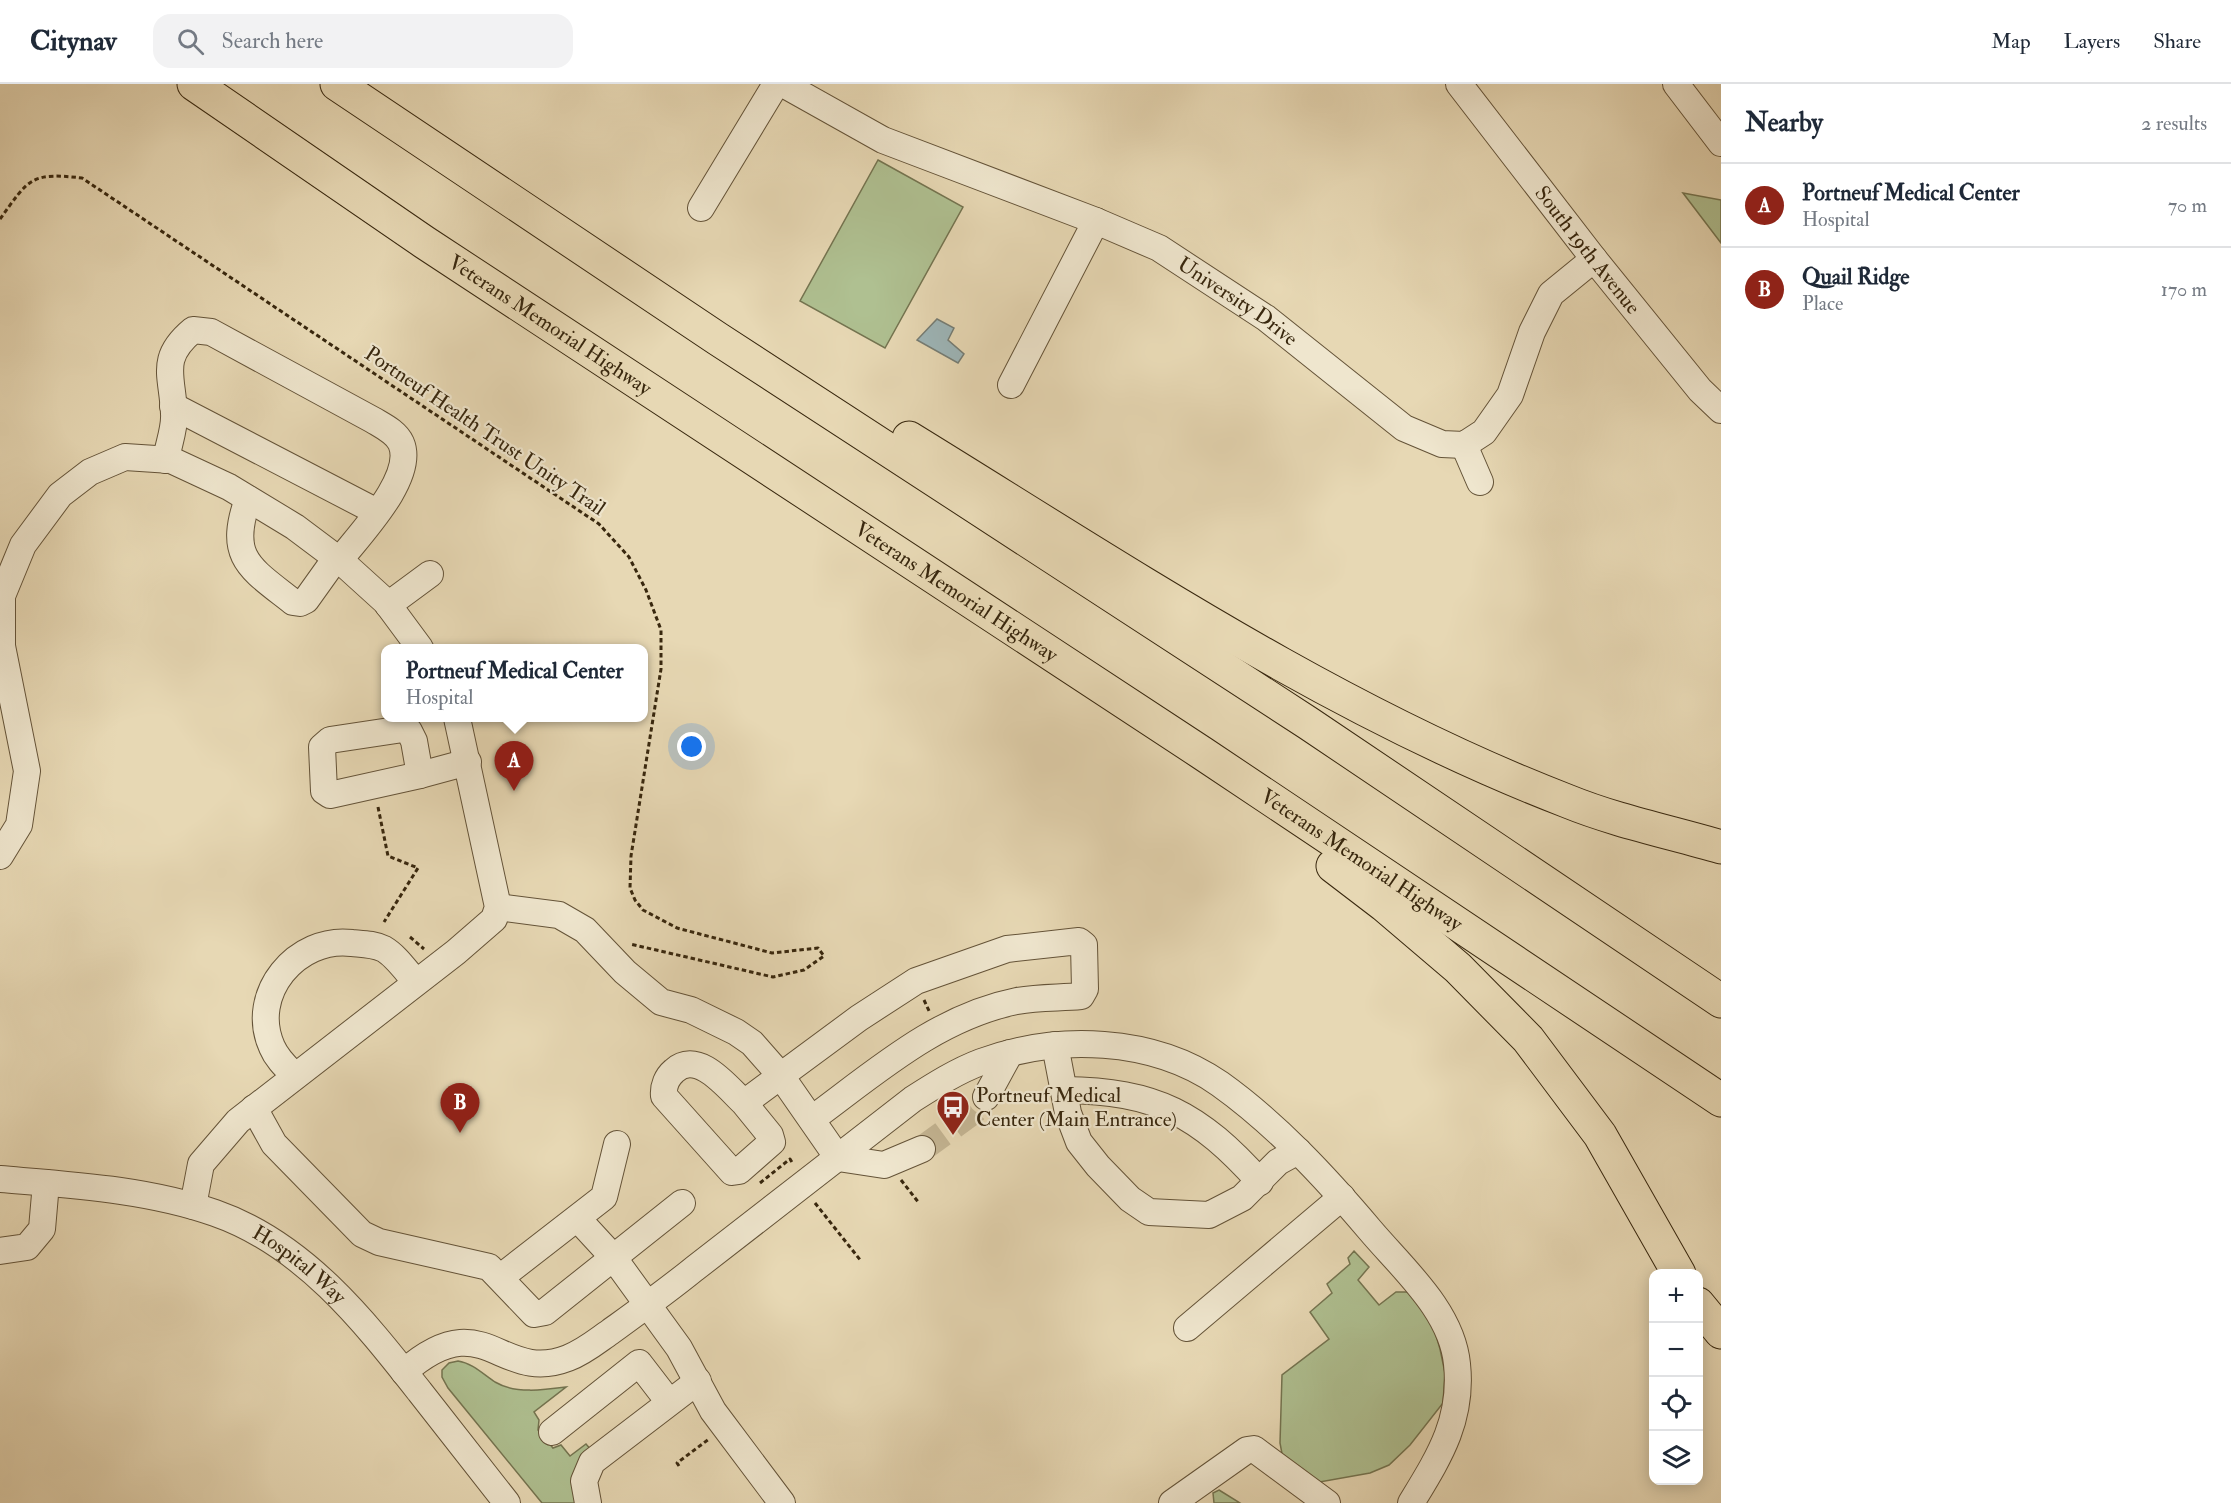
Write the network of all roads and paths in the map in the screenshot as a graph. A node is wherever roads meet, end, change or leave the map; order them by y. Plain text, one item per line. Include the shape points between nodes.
1 (194, 84) edge
2 (337, 84) edge
3 (776, 84) edge
4 (783, 84) edge
5 (1459, 84) edge
6 (1676, 84) edge
7 (1721, 143) edge
8 (701, 208) dead end
9 (0, 219) edge
10 (1096, 221) junction
11 (1594, 259) junction
12 (718, 339) junction
13 (1011, 385) dead end
14 (173, 406) junction
15 (1721, 410) edge
16 (1464, 445) junction
17 (166, 460) junction
18 (1480, 482) dead end
19 (248, 499) junction
20 (377, 512) junction
21 (337, 559) junction
22 (430, 574) dead end
23 (388, 605) junction
24 (417, 644) edge
25 (458, 722) edge
26 (1202, 753) junction
27 (468, 762) junction
28 (420, 775) dead end
29 (378, 807) dead end
30 (1721, 847) edge
31 (0, 856) edge
32 (498, 907) junction
33 (384, 922) dead end
34 (410, 937) dead end
35 (626, 942) dead end
36 (426, 950) dead end
37 (416, 982) junction
38 (919, 990) dead end
39 (1721, 1001) edge
40 (934, 1022) dead end
41 (1055, 1045) junction
42 (1010, 1053) junction
43 (295, 1076) junction
44 (781, 1076) junction
45 (1064, 1090) junction
46 (986, 1097) tunnel mouth
47 (1721, 1100) edge
48 (744, 1102) dead end
49 (254, 1108) junction
50 (812, 1119) junction
51 (617, 1144) dead end
52 (922, 1149) tunnel mouth
53 (1298, 1151) junction
54 (838, 1158) junction
55 (795, 1167) dead end
56 (898, 1176) dead end
57 (0, 1179) edge
58 (1260, 1182) junction
59 (46, 1183) junction
60 (753, 1190) dead end
61 (1342, 1197) junction
62 (682, 1203) dead end
63 (815, 1203) dead end
64 (919, 1203) dead end
65 (193, 1206) junction
66 (578, 1219) junction
67 (0, 1251) edge
68 (613, 1257) junction
69 (861, 1261) dead end
70 (1675, 1269) edge
71 (501, 1277) junction
72 (648, 1306) junction
73 (1703, 1310) edge
74 (1187, 1328) dead end
75 (1721, 1332) edge
76 (404, 1372) junction
77 (698, 1381) junction
78 (665, 1406) junction
79 (552, 1432) dead end
80 (710, 1438) dead end
81 (679, 1466) dead end
82 (507, 1503) edge
83 (588, 1503) edge
84 (782, 1503) edge
85 (1172, 1503) edge
86 (1327, 1503) edge
87 (1411, 1503) edge

1 - 26 highway, Veterans Memorial Highway via 424,242
2 - 12 highway
3 - 8 street
4 - 10 street, University Drive via 883,140
5 - 11 street, South 19th Avenue
6 - 7 street
9 - 35 path, Portneuf Health Trust Unity Trail via 21,191 38,177 82,178 599,524 629,557 661,630 661,669 631,856 630,888 635,900 643,910 677,928 772,953 818,948 824,956 804,970 773,977
10 - 13 street
10 - 16 street, University Drive via 1159,248 1266,318 1404,428 1442,444
11 - 15 street, South 19th Avenue via 1700,390
11 - 16 street via 1551,294 1532,332 1510,395 1484,432
12 - 30 highway via 762,348 1314,684 1465,759 1569,802
12 - 39 highway via 1308,723
14 - 17 street via 174,428
14 - 20 street
14 - 20 street via 168,375 172,354 193,330 211,332 391,431 401,442 405,459 400,479
16 - 18 street
17 - 19 street
17 - 31 street via 125,457 90,472 60,495 23,545 2,596 2,646 27,771 19,825
19 - 21 street
19 - 21 street via 239,524 244,559 253,571 293,602 306,600
20 - 21 street
21 - 23 street
22 - 23 street
23 - 24 street
25 - 27 street
26 - 47 highway, Veterans Memorial Highway
26 - 70 highway via 1305,844 1458,968 1528,1039 1599,1135
27 - 28 street
27 - 32 street
29 - 33 path via 388,856 418,868
32 - 37 street via 494,919
32 - 44 street via 559,915 585,930 661,1002 691,1010 736,1032 752,1043
34 - 36 path
37 - 43 street
37 - 43 street via 392,955 372,945 339,941 302,953 281,972 268,995 266,1024 277,1056
38 - 40 path
41 - 42 street
41 - 45 street
41 - 53 street via 1111,1044 1173,1059 1220,1084
42 - 46 street
42 - 54 street via 950,1076 913,1099
43 - 49 street
44 - 48 street
44 - 50 street
44 - 50 street via 916,981 1007,949 1079,941 1084,945 1082,996 1018,1001 979,1011 937,1029
45 - 58 street via 1105,1090 1157,1103 1188,1117 1213,1135
45 - 58 street via 1079,1142 1122,1190 1149,1212 1209,1215 1242,1198
49 - 65 street via 201,1164
49 - 71 street via 273,1144 362,1234 379,1242 489,1268
50 - 54 street
51 - 66 street via 604,1197
52 - 54 street via 884,1165
53 - 58 street via 1278,1162
53 - 61 street
54 - 72 street
55 - 60 path via 790,1159
56 - 64 path
57 - 59 street, Hospital Way
59 - 65 street, Hospital Way via 155,1197
59 - 67 street via 42,1229 27,1247
61 - 74 street
61 - 87 street via 1443,1317 1457,1363 1458,1408 1443,1451
62 - 68 street
63 - 69 path
65 - 76 street, Hospital Way via 236,1221 285,1250 328,1284
66 - 68 street
66 - 71 street
68 - 71 street via 545,1312 534,1314
68 - 72 street
72 - 76 street via 567,1359 532,1362 476,1342 460,1341 428,1353
72 - 77 street
73 - 75 highway
76 - 82 street, Hospital Way
77 - 78 street
77 - 84 street via 713,1411
78 - 79 street via 634,1366
78 - 83 street via 592,1462 584,1481
80 - 81 path via 677,1463
85 - 86 street via 1247,1450 1254,1449

